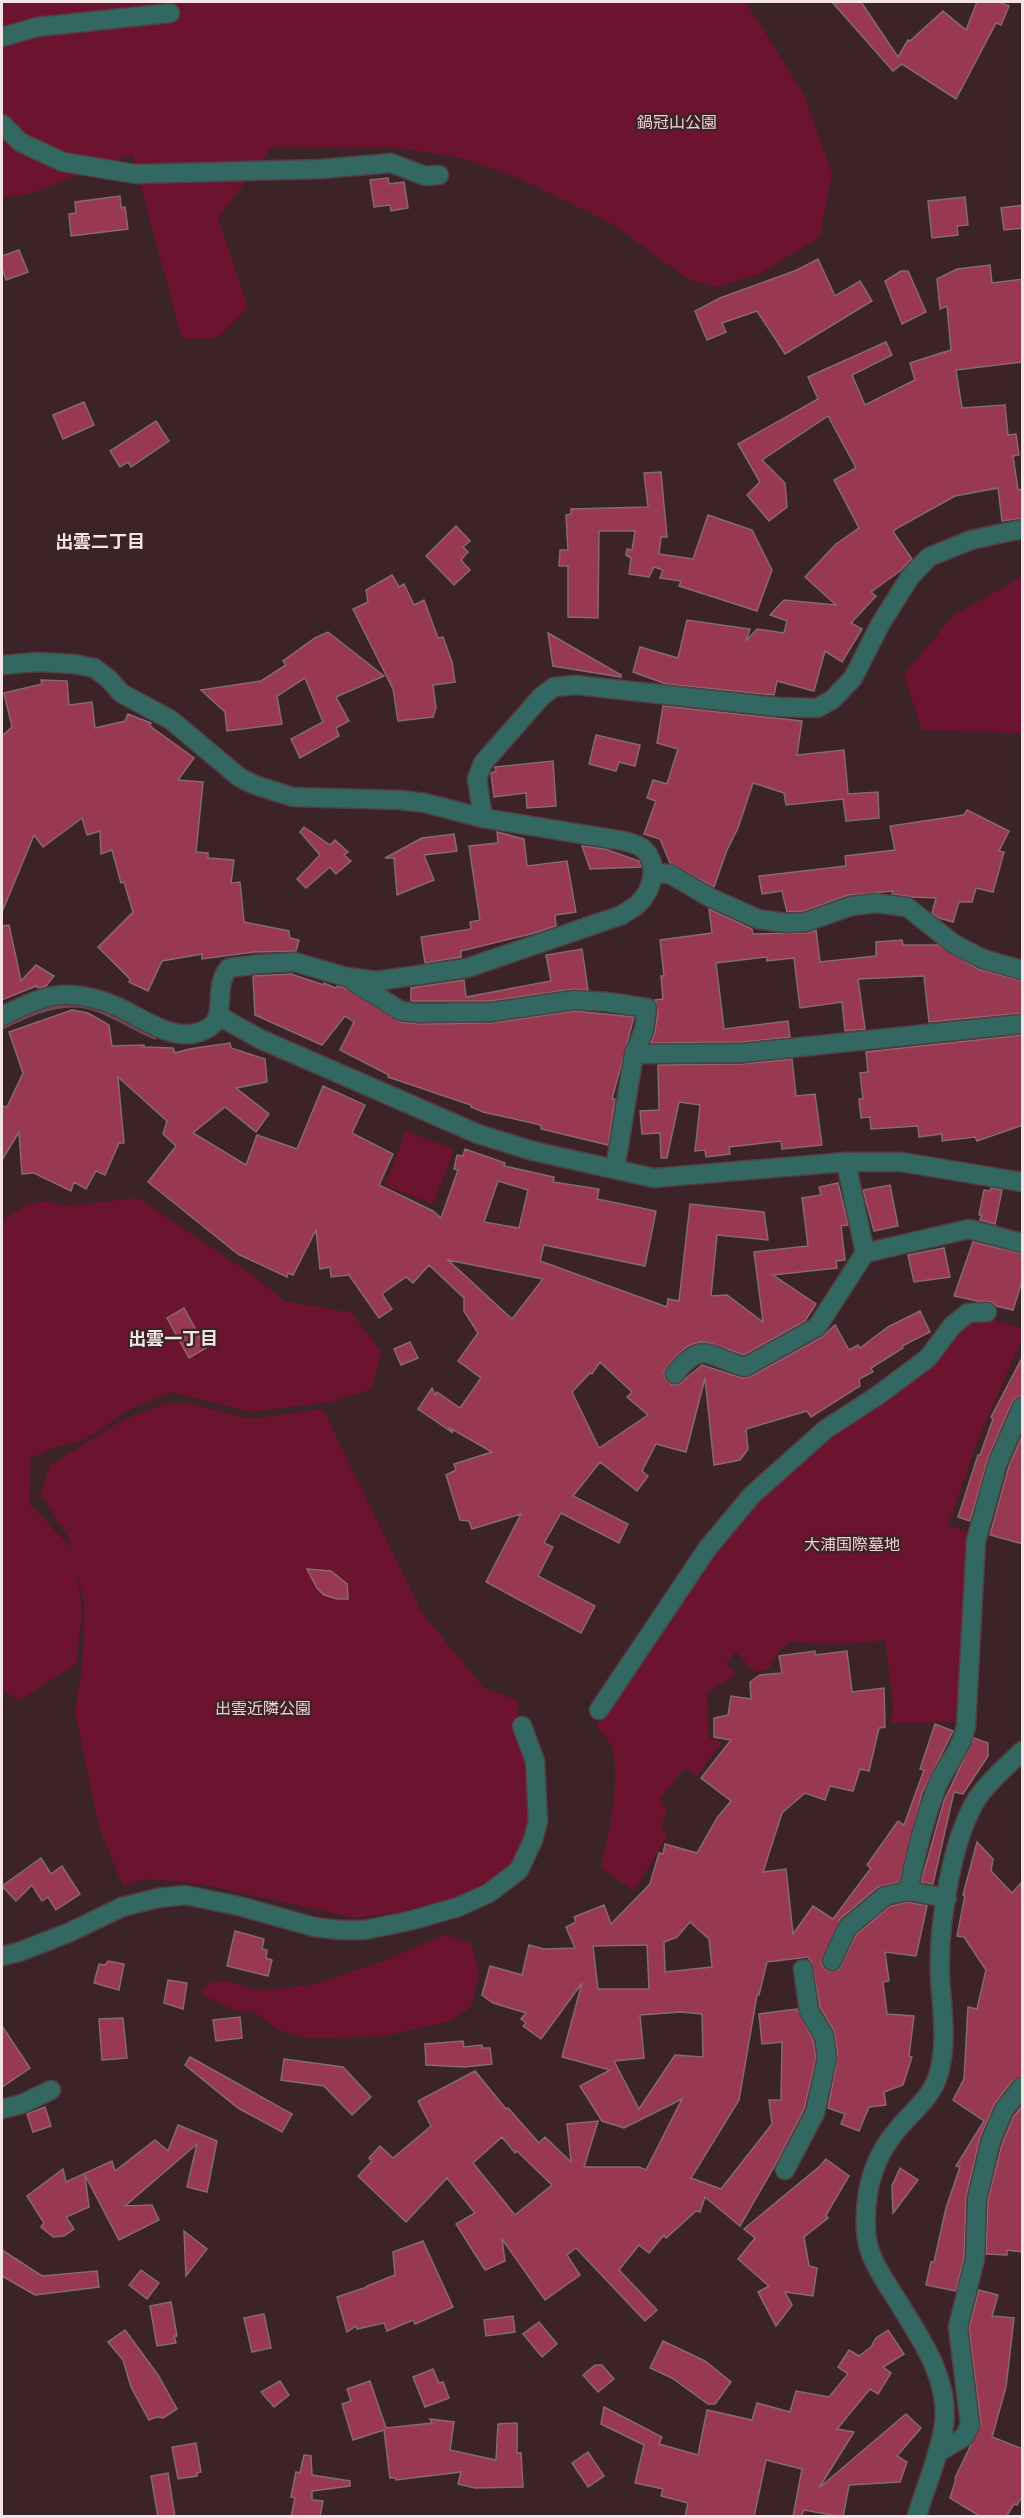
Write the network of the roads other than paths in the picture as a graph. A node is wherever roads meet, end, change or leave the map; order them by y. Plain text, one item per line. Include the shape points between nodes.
1 (170, 13) dead end
2 (2, 37) edge
3 (2, 124) edge
4 (440, 175) dead end
5 (1023, 529) edge
6 (2, 665) edge
7 (483, 818) junction
8 (653, 873) junction
9 (1023, 969) edge
10 (346, 977) junction
11 (2, 1016) edge
12 (219, 1016) junction
13 (1023, 1024) edge
14 (634, 1054) junction
15 (846, 1162) junction
16 (615, 1169) junction
17 (1023, 1182) edge
18 (1023, 1243) edge
19 (865, 1253) junction
20 (987, 1312) dead end
21 (675, 1374) dead end
22 (1023, 1407) edge
23 (599, 1710) dead end
24 (522, 1726) dead end
25 (1023, 1751) edge
26 (908, 1891) junction
27 (947, 1898) junction
28 (2, 1956) edge
29 (832, 1961) dead end
30 (803, 1969) dead end
31 (1023, 2087) edge
32 (51, 2090) dead end
33 (2, 2109) edge
34 (785, 2170) dead end
35 (937, 2452) junction
36 (917, 2517) edge

1 - 2 street via 37,27
3 - 4 street via 20,142 63,162 135,174 391,163 425,176
5 - 7 street via 971,540 928,557 887,614 852,678 832,700 817,708 576,685 554,687 483,763 477,779
6 - 7 street via 38,662 94,668 121,693 171,720 239,777 255,785 293,797 425,803
7 - 8 street via 639,845 650,858
8 - 9 street via 670,874 711,898 758,918 786,923 806,922 851,906 875,903 907,907 954,944 983,959
8 - 10 street via 651,885 638,905 622,915 467,968 377,981
10 - 12 street via 295,963 229,968 221,979
10 - 14 street via 401,1011 492,1012 574,1000 647,1008 644,1030
11 - 12 street via 46,997 70,994 93,998 161,1030 179,1034 212,1027
12 - 16 street via 260,1039 478,1134
13 - 14 street via 743,1053
14 - 16 street
15 - 16 street via 654,1178
15 - 17 street via 901,1162
15 - 19 street
18 - 19 street via 969,1229
19 - 21 street via 817,1327 745,1368 710,1353 697,1353
20 - 23 street via 969,1313 952,1326 928,1358 826,1429 752,1495 707,1549
22 - 26 street via 998,1462 976,1541 963,1740 939,1782 919,1836
24 - 28 street via 535,1761 538,1821 533,1840 519,1870 489,1893 458,1907 364,1930 339,1930 185,1895 122,1907 68,1934
25 - 27 street via 980,1794 970,1812 959,1837
26 - 27 street
26 - 29 street via 885,1896 847,1928
27 - 35 street via 940,1974 944,2050 937,2078 924,2103 897,2130 880,2156 870,2179 866,2203 866,2234 876,2267 936,2367 945,2408
30 - 34 street via 809,2011 824,2036 826,2058 815,2113
31 - 35 street via 1004,2110 991,2140 977,2199 975,2259 958,2327 970,2425 964,2437
32 - 33 street
35 - 36 street

